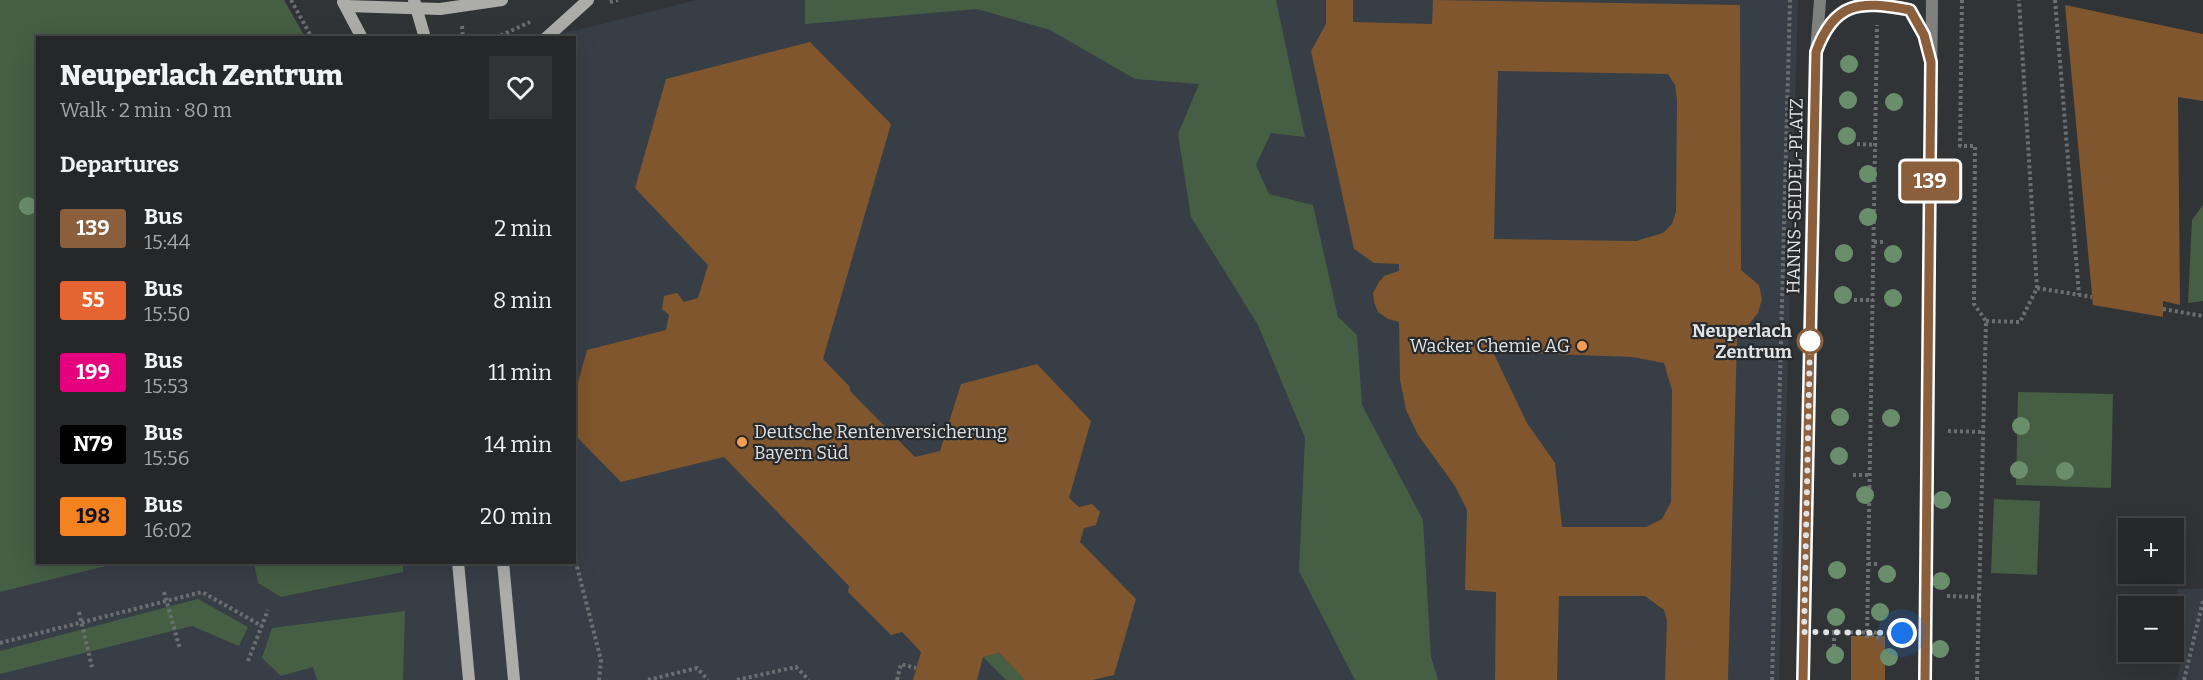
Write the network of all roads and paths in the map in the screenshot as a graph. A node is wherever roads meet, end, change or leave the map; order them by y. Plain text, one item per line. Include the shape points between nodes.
1 (291, 0) edge
2 (502, 0) edge
3 (588, 0) edge
4 (1790, 0) edge
5 (1820, 0) edge
6 (1932, 0) edge
7 (1962, 0) edge
8 (2019, 0) edge
9 (2055, 0) edge
10 (347, 2) edge
11 (415, 5) edge
12 (1877, 28) dead end
13 (311, 36) edge
14 (361, 36) edge
15 (424, 36) edge
16 (548, 36) edge
17 (1816, 52) junction
18 (1931, 62) junction
19 (1857, 144) dead end
20 (1876, 145) junction
21 (1874, 242) junction
22 (1884, 242) dead end
23 (2037, 288) junction
24 (1874, 289) junction
25 (1882, 289) dead end
26 (2079, 295) junction
27 (2092, 297) dead end
28 (1854, 300) dead end
29 (1873, 300) junction
30 (2163, 309) dead end
31 (2203, 316) edge
32 (1986, 321) junction
33 (1965, 431) dead end
34 (1984, 432) junction
35 (1853, 475) dead end
36 (1870, 476) junction
37 (576, 563) edge
38 (458, 564) edge
39 (503, 564) edge
40 (1868, 564) junction
41 (1878, 564) dead end
42 (164, 592) dead end
43 (1925, 596) junction
44 (1979, 597) junction
45 (166, 600) junction
46 (2203, 601) edge
47 (267, 610) dead end
48 (79, 612) dead end
49 (81, 622) junction
50 (262, 626) junction
51 (1804, 632) junction
52 (1833, 632) junction
53 (1895, 633) junction
54 (1925, 633) junction
55 (1867, 635) junction
56 (1860, 637) dead end
57 (1879, 638) dead end
58 (0, 643) edge
59 (1895, 643) dead end
60 (1834, 647) dead end
61 (180, 650) dead end
62 (248, 662) dead end
63 (92, 667) dead end
64 (916, 668) dead end
65 (469, 680) edge
66 (514, 680) edge
67 (599, 680) edge
68 (648, 680) edge
69 (708, 680) edge
70 (737, 680) edge
71 (808, 680) edge
72 (897, 680) edge
73 (1772, 680) edge
74 (1803, 680) edge
75 (1924, 680) edge
76 (1977, 680) edge
77 (2184, 680) edge

1 - 13 path
2 - 11 street via 459,8
3 - 16 street
4 - 73 path
5 - 17 lane, HANNS-SEIDEL-PLATZ
6 - 18 lane
7 - 32 path via 1960,146 1976,146 1974,303
8 - 23 path
9 - 26 path
10 - 11 street
10 - 14 street
11 - 15 street
12 - 20 path
17 - 18 lane via 1824,29 1838,11 1858,2 1890,2 1910,10 1924,35
17 - 51 lane, HANNS-SEIDEL-PLATZ
18 - 43 lane
19 - 20 path
20 - 21 path
21 - 22 path
21 - 24 path
23 - 26 path
23 - 32 path via 2020,322
24 - 25 path
24 - 29 path
26 - 27 path
28 - 29 path
29 - 36 path
30 - 31 path
32 - 34 path
33 - 34 path
34 - 44 path
35 - 36 path
36 - 40 path
37 - 67 path via 601,660
38 - 65 street
39 - 66 street
40 - 41 path
40 - 55 path
42 - 45 path
43 - 44 path
43 - 54 lane
44 - 76 path
45 - 49 path
45 - 50 path via 202,592
45 - 61 path
46 - 77 path
47 - 50 path
48 - 49 path
49 - 58 path
49 - 63 path
50 - 62 path
51 - 52 path
51 - 74 lane, HANNS-SEIDEL-PLATZ
52 - 55 path
52 - 60 path
53 - 54 path
53 - 55 path
53 - 59 path
54 - 75 lane
55 - 56 path
55 - 57 path
64 - 72 path via 901,664
68 - 69 path via 697,668
70 - 71 path via 796,667

